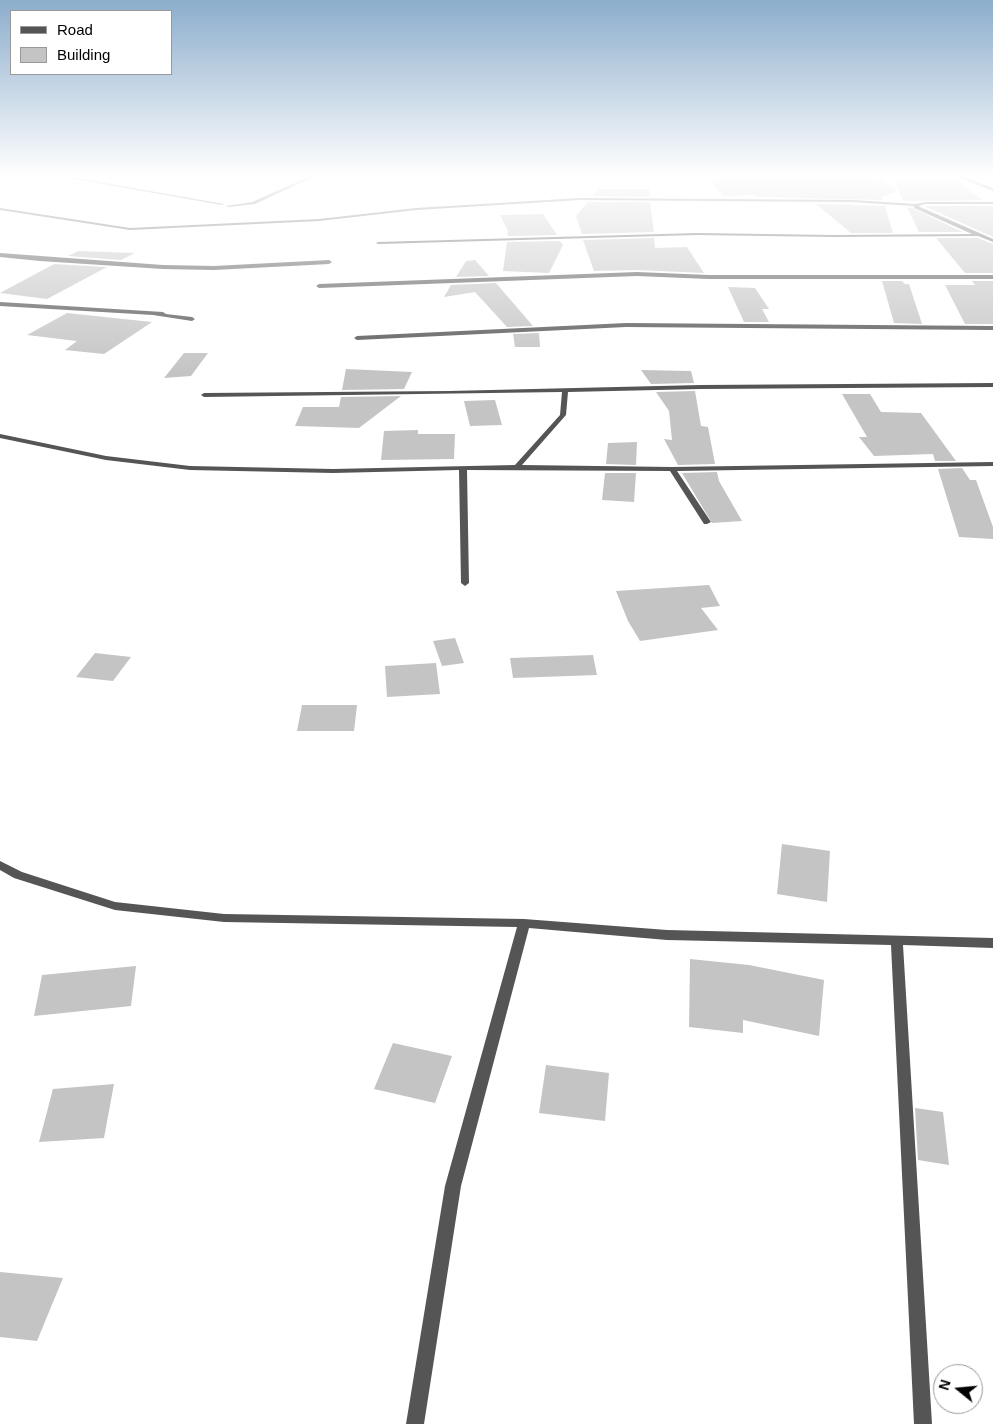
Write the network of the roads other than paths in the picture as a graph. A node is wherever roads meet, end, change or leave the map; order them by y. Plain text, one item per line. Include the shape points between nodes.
1 (466, 240) edge
2 (378, 243) dead end
3 (0, 255) edge
4 (329, 262) dead end
5 (993, 277) edge
6 (319, 286) dead end
7 (0, 304) edge
8 (130, 312) junction
9 (163, 314) dead end
10 (192, 319) dead end
11 (993, 328) edge
12 (357, 338) dead end
13 (993, 385) edge
14 (565, 390) junction
15 (204, 395) dead end
16 (0, 436) edge
17 (993, 464) edge
18 (463, 468) junction
19 (516, 468) junction
20 (672, 469) junction
21 (707, 522) dead end
22 (464, 583) dead end
23 (0, 865) edge
24 (524, 923) junction
25 (897, 942) junction
26 (993, 943) edge
27 (415, 1424) edge
28 (923, 1424) edge

1 - 2 street
3 - 4 street via 163,267 214,268
5 - 6 street via 628,274
7 - 8 street
8 - 9 street
8 - 10 street
11 - 12 street via 626,325
13 - 14 street
14 - 15 street
14 - 19 street via 563,415
16 - 18 street via 106,458 190,468
17 - 20 street
18 - 19 street
18 - 22 street
19 - 20 street
20 - 21 street
23 - 24 street via 18,875 114,906 224,918
24 - 25 street via 666,935
24 - 27 street via 453,1186
25 - 26 street
25 - 28 street

